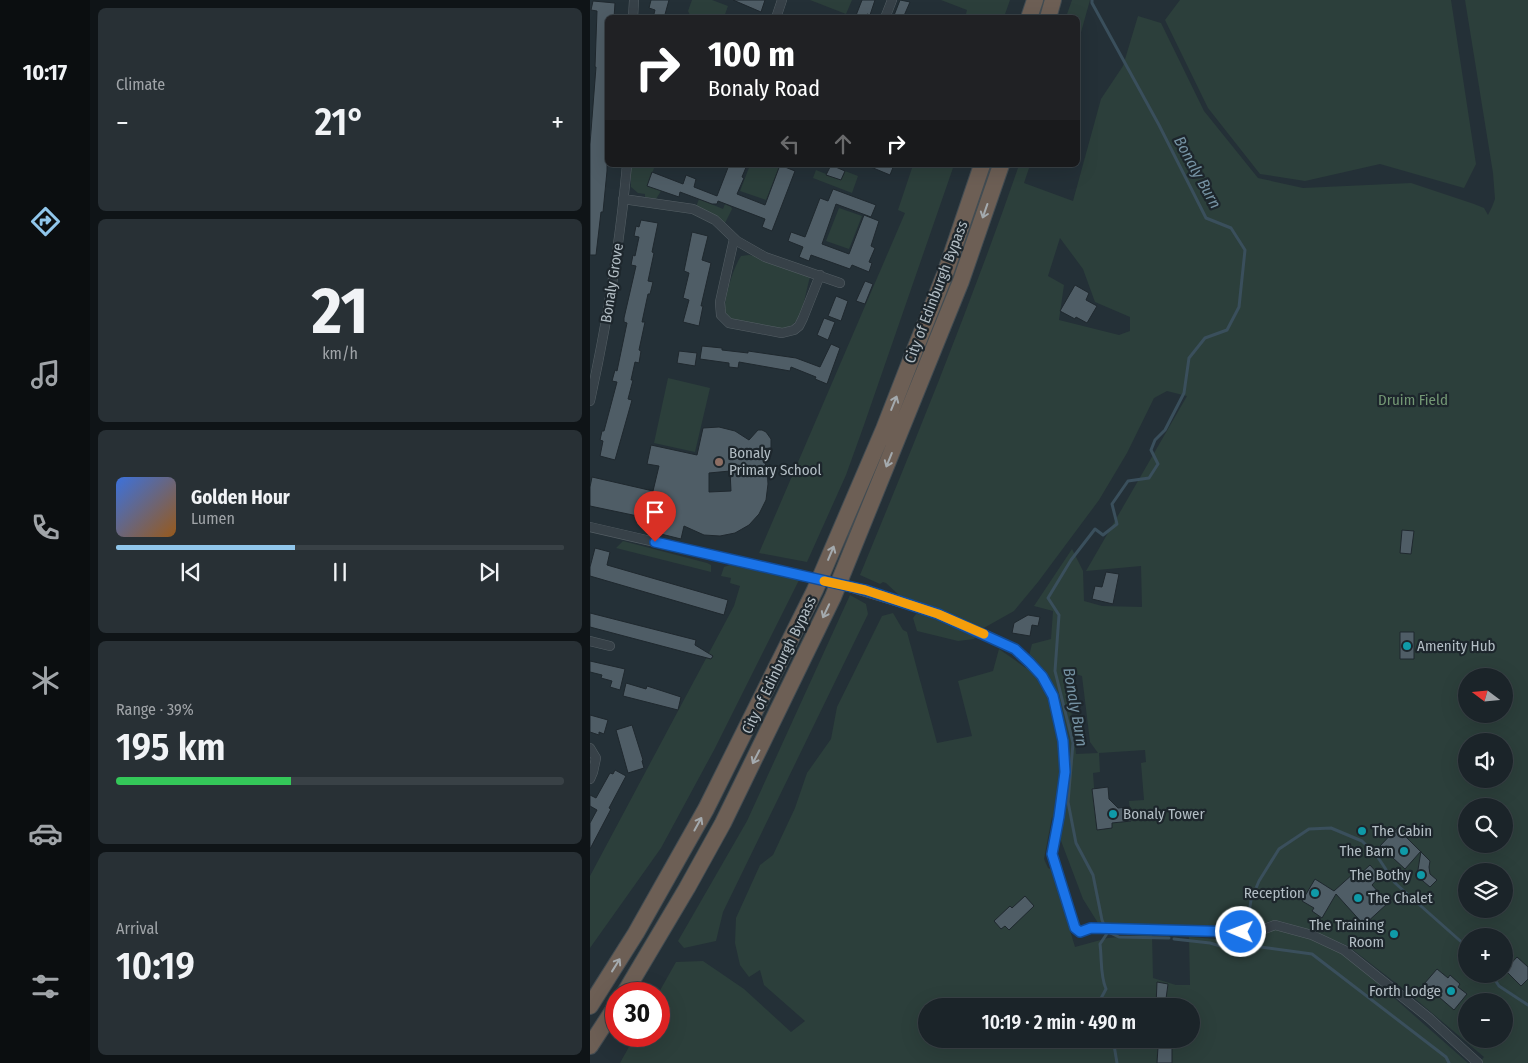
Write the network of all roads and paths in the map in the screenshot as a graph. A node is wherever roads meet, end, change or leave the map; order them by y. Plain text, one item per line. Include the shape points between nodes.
1 (634, 0) edge
2 (782, 0) edge
3 (892, 0) edge
4 (1035, 0) edge
5 (1053, 0) edge
6 (633, 15) edge
7 (777, 15) edge
8 (886, 15) edge
9 (1030, 15) edge
10 (1049, 15) edge
11 (627, 167) edge
12 (981, 167) edge
13 (1000, 167) edge
14 (624, 199) junction
15 (734, 239) junction
16 (820, 275) junction
17 (840, 283) dead end
18 (593, 374) edge
19 (590, 401) edge
20 (590, 527) edge
21 (590, 641) edge
22 (610, 646) dead end
23 (590, 748) edge
24 (590, 779) edge
25 (631, 982) edge
26 (590, 1006) edge
27 (605, 1023) edge
28 (590, 1046) edge
29 (1478, 1063) edge

1 - 6 street
2 - 7 street
3 - 8 street
4 - 9 highway
5 - 10 highway
11 - 14 street, Bonaly Grove
26 -> 12 highway, City of Edinburgh Bypass via 636,933 706,809 816,590 920,338
13 -> 25 highway, City of Edinburgh Bypass via 954,299 833,597 722,823
14 - 15 street via 693,209 715,220
14 - 18 street, Bonaly Grove via 612,284
15 - 16 street via 766,257
15 - 16 street via 720,302 721,315 729,323 782,332 794,330 803,318
16 - 17 street
18 - 19 street, Bonaly Grove
20 - 29 street, bridge via 849,587 938,614 1015,649 1042,676 1053,696 1065,772 1052,854 1075,928 1080,932 1106,928 1253,933 1275,925 1312,935 1344,950
21 - 22 street
23 - 24 street via 596,758
27 - 28 highway

